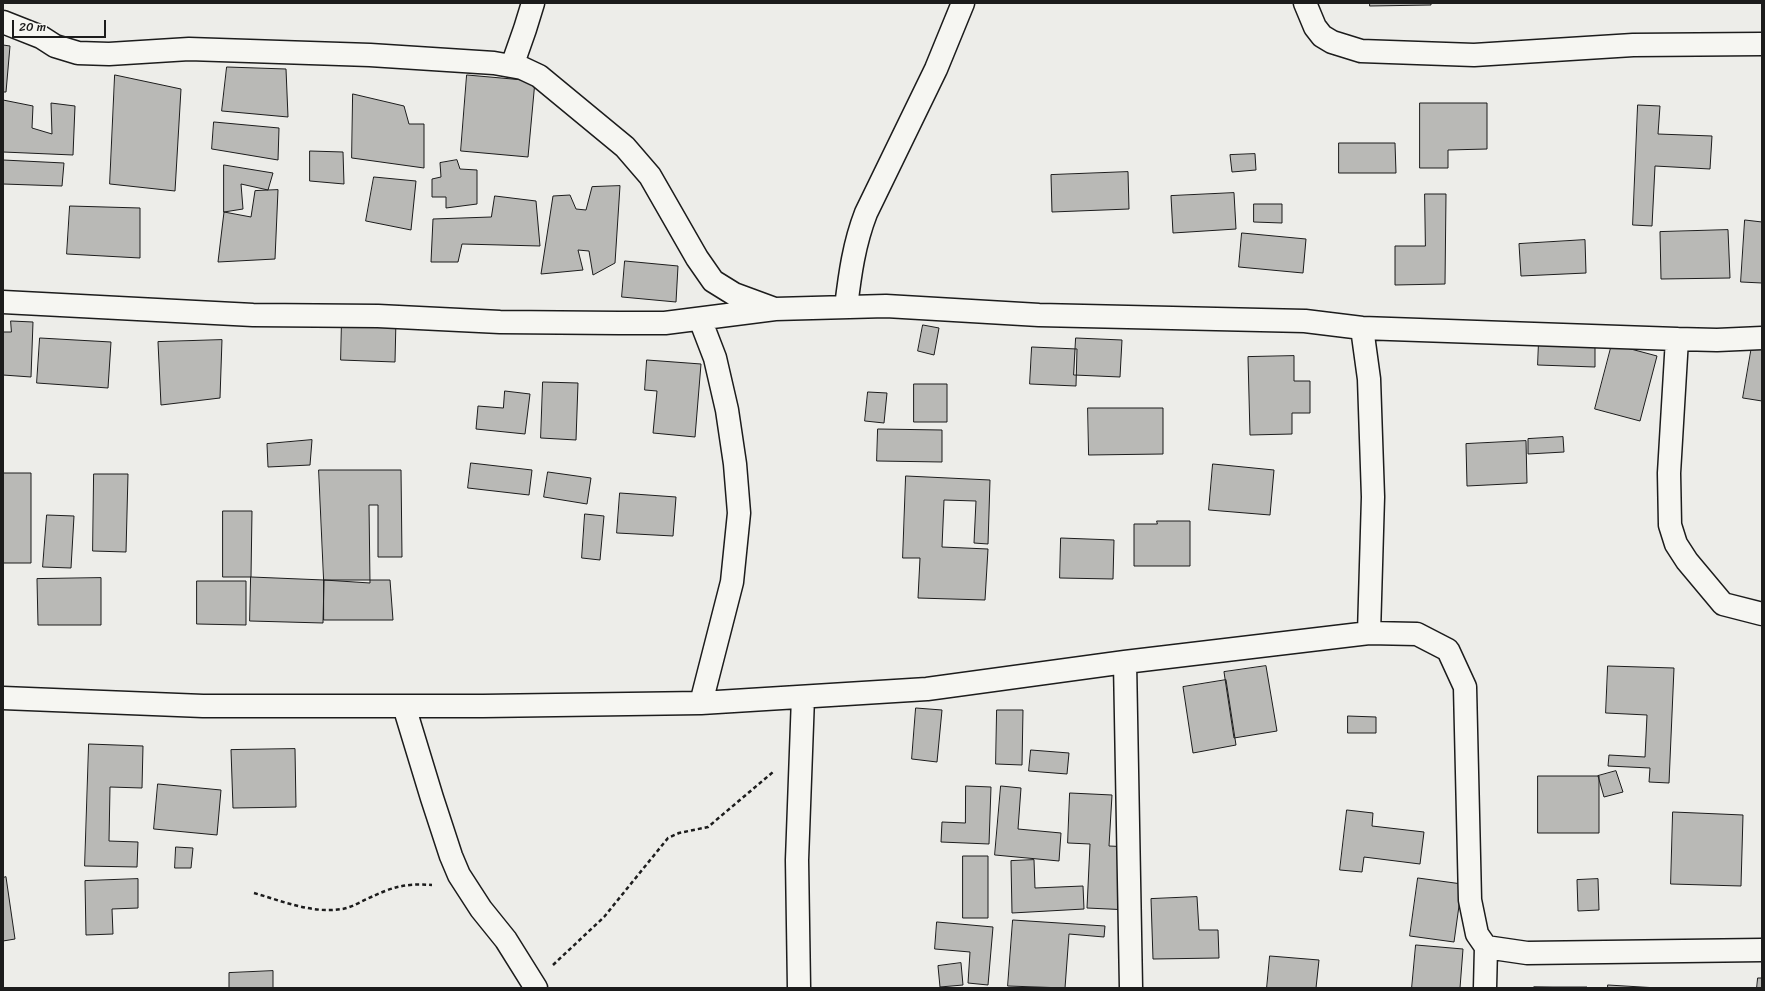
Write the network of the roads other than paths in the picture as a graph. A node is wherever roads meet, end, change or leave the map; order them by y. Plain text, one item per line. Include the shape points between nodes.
1 (533, 3) edge
2 (963, 3) edge
3 (1305, 3) edge
4 (3, 22) edge
5 (1762, 44) edge
6 (512, 66) junction
7 (3, 302) edge
8 (846, 307) junction
9 (775, 309) junction
10 (700, 319) junction
11 (1362, 328) junction
12 (1762, 338) edge
13 (1677, 340) junction
14 (1762, 614) edge
15 (1369, 633) junction
16 (1125, 662) junction
17 (803, 697) junction
18 (3, 698) edge
19 (700, 703) junction
20 (404, 706) junction
21 (1486, 947) junction
22 (1762, 950) edge
23 (535, 986) edge
24 (799, 988) edge
25 (1131, 988) edge
26 (1485, 988) edge

1 - 6 street
2 - 8 street via 936,68 861,226 852,255
3 - 5 street via 1315,27 1322,36 1332,42 1361,51 1474,55 1633,45
4 - 6 street via 41,37 55,46 78,53 109,54 189,49 377,56
6 - 9 street via 539,76 625,147 650,176 713,281 734,294
7 - 10 street via 253,315 378,316 500,322 665,323
8 - 9 street
8 - 11 street via 933,308 1039,315 1305,321
9 - 10 street
10 - 19 street via 715,358 727,410 736,464 739,513 732,582
11 - 13 street
11 - 15 street via 1369,378 1373,497
12 - 13 street
13 - 14 street via 1670,459 1670,525 1676,544 1687,561 1723,604
15 - 16 street
15 - 21 street via 1417,634 1448,650 1465,687 1470,900 1477,934
16 - 17 street via 927,689
16 - 25 street
17 - 19 street
17 - 24 street via 796,860
18 - 20 street via 203,706
19 - 20 street
20 - 23 street via 450,856 481,909 506,940
21 - 22 street via 1527,953
21 - 26 street

